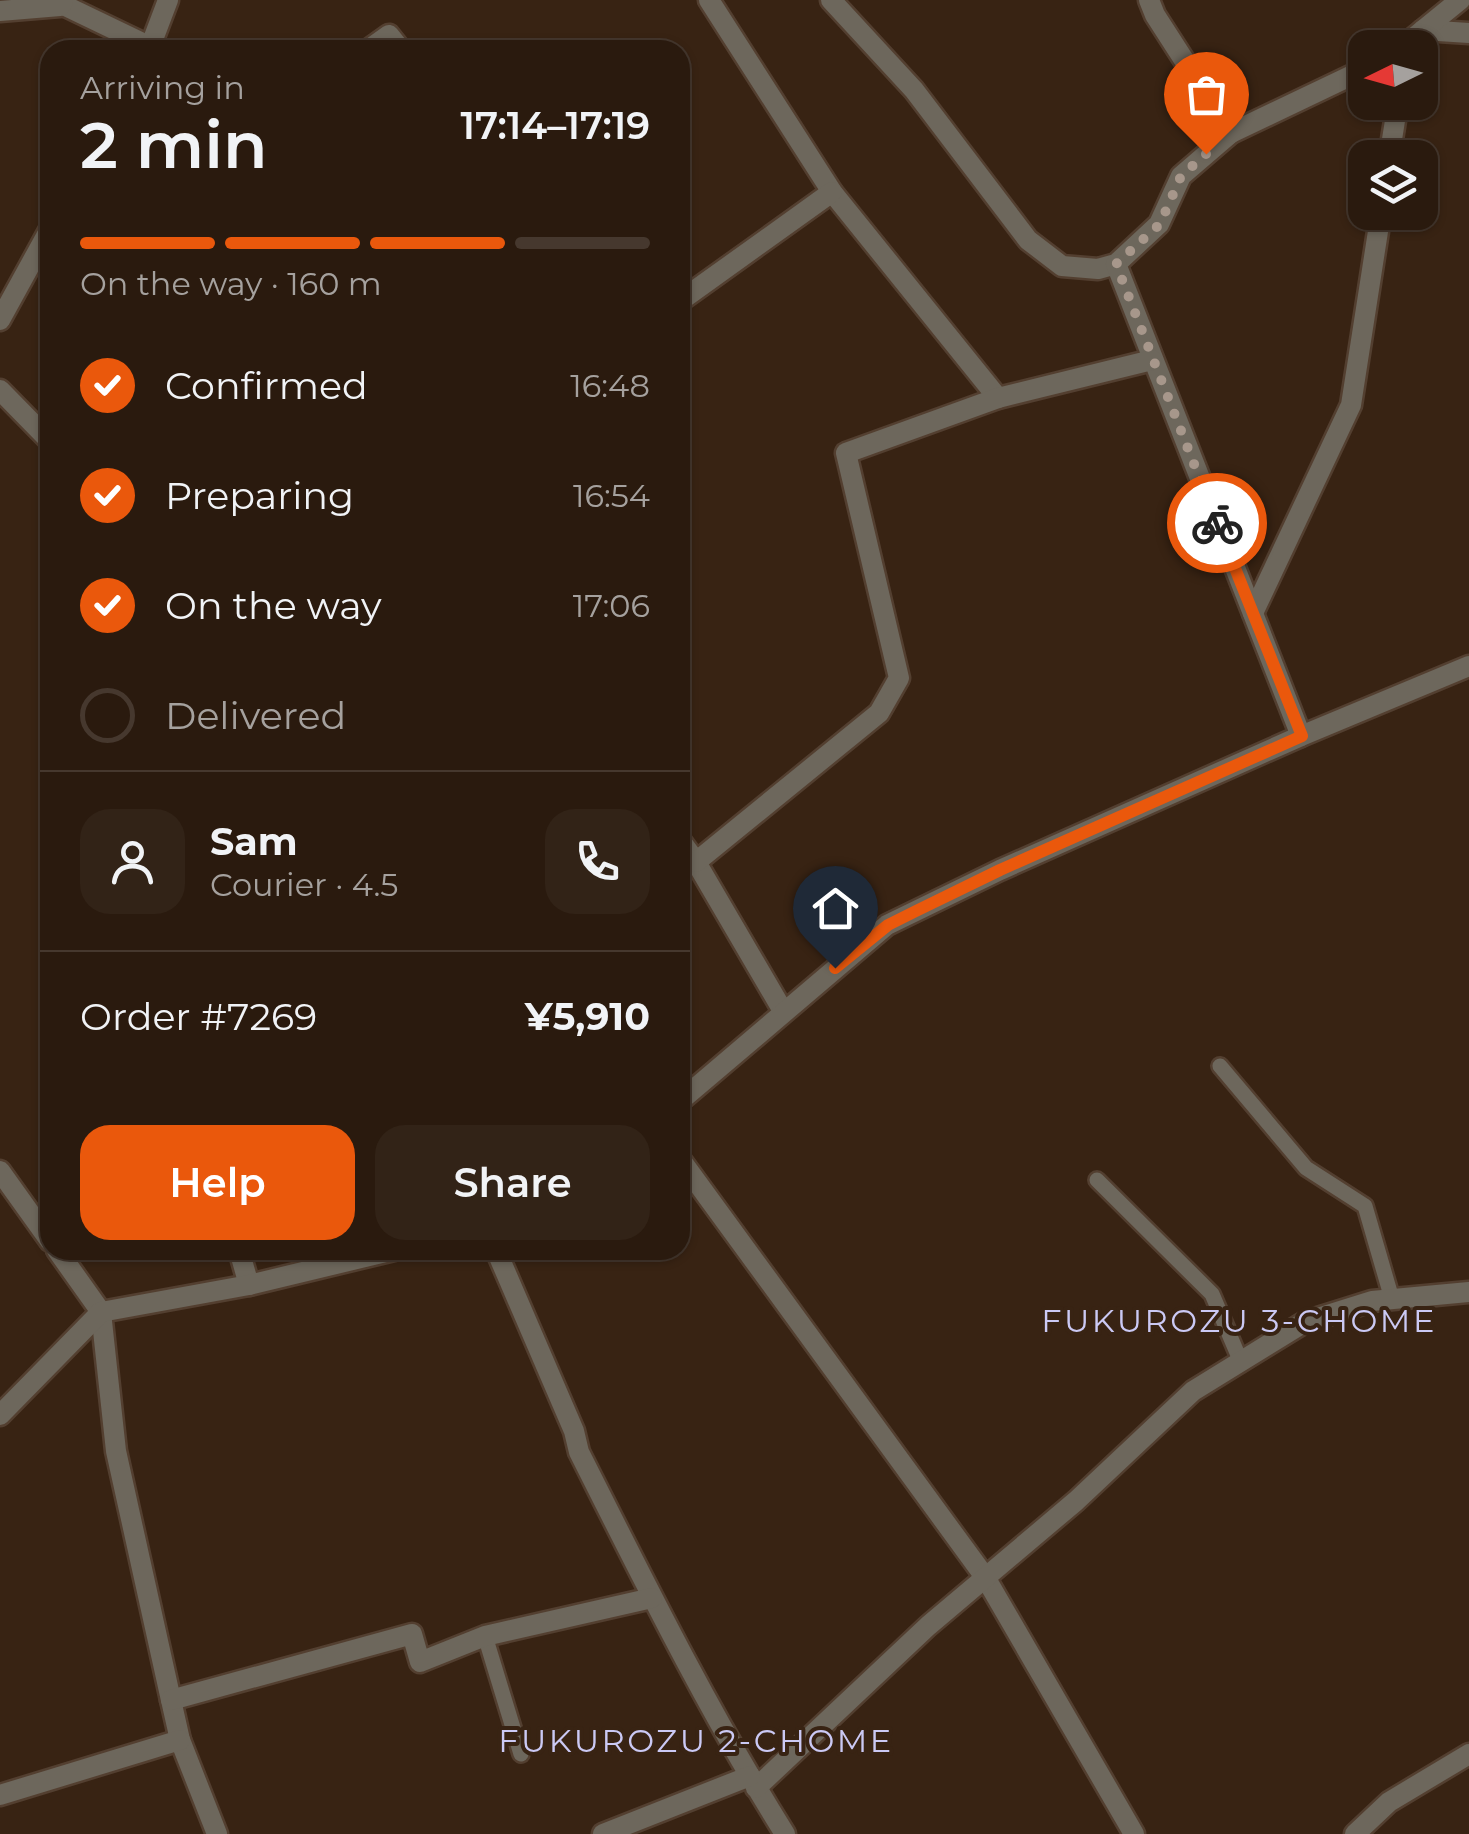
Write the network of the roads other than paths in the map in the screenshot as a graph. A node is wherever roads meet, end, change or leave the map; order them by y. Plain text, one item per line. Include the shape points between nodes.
1 (168, 0) edge
2 (709, 0) edge
3 (831, 0) edge
4 (1150, 0) edge
5 (1460, 0) edge
6 (59, 2) edge
7 (0, 10) edge
8 (1424, 30) edge
9 (1469, 33) edge
10 (1438, 38) edge
11 (134, 40) edge
12 (155, 40) edge
13 (1348, 77) edge
14 (1230, 133) junction
15 (832, 192) junction
16 (1378, 230) edge
17 (40, 247) edge
18 (1116, 264) junction
19 (690, 294) edge
20 (0, 320) edge
21 (1152, 360) junction
22 (0, 390) edge
23 (998, 398) junction
24 (40, 431) edge
25 (1253, 613) junction
26 (1469, 666) edge
27 (1302, 736) junction
28 (690, 854) edge
29 (696, 862) junction
30 (783, 1011) junction
31 (1220, 1066) dead end
32 (690, 1092) edge
33 (0, 1170) edge
34 (690, 1173) edge
35 (1097, 1180) dead end
36 (40, 1227) edge
37 (63, 1260) edge
38 (241, 1260) edge
39 (353, 1260) edge
40 (500, 1260) edge
41 (250, 1285) junction
42 (1469, 1292) edge
43 (1392, 1299) junction
44 (101, 1312) junction
45 (1241, 1362) junction
46 (0, 1415) edge
47 (985, 1578) junction
48 (652, 1598) junction
49 (485, 1636) junction
50 (171, 1700) junction
51 (180, 1740) junction
52 (521, 1754) dead end
53 (1469, 1754) edge
54 (753, 1782) junction
55 (0, 1795) edge
56 (217, 1834) edge
57 (603, 1834) edge
58 (785, 1834) edge
59 (1134, 1834) edge
60 (1355, 1834) edge

1 - 12 street
2 - 15 street
3 - 18 street via 914,90 1028,240 1062,266
4 - 14 street
5 - 8 street
6 - 7 street
6 - 11 street
9 - 10 street
13 - 14 street
14 - 18 street via 1181,176 1160,224
15 - 19 street
15 - 23 street
16 - 25 street via 1350,405
17 - 20 street
18 - 21 street
21 - 23 street
21 - 25 street
22 - 24 street
23 - 29 street via 846,453 900,678 880,713
25 - 27 street
26 - 27 street
27 - 30 street via 888,925
28 - 29 street
29 - 30 street
30 - 32 street
31 - 43 lane via 1306,1168 1365,1206
33 - 36 street
34 - 47 street
35 - 45 lane via 1212,1294
37 - 44 street
38 - 41 street
39 - 41 street
40 - 48 street via 579,1452
41 - 44 street
42 - 43 street
43 - 45 street via 1305,1322
44 - 46 street
44 - 50 street via 116,1451
45 - 47 street via 1193,1392
47 - 54 street
47 - 59 street
48 - 49 street
48 - 54 street
49 - 50 street via 420,1662 412,1634
49 - 52 lane
50 - 51 street
51 - 55 street
51 - 56 street
53 - 60 street via 1390,1802
54 - 57 street
54 - 58 street

